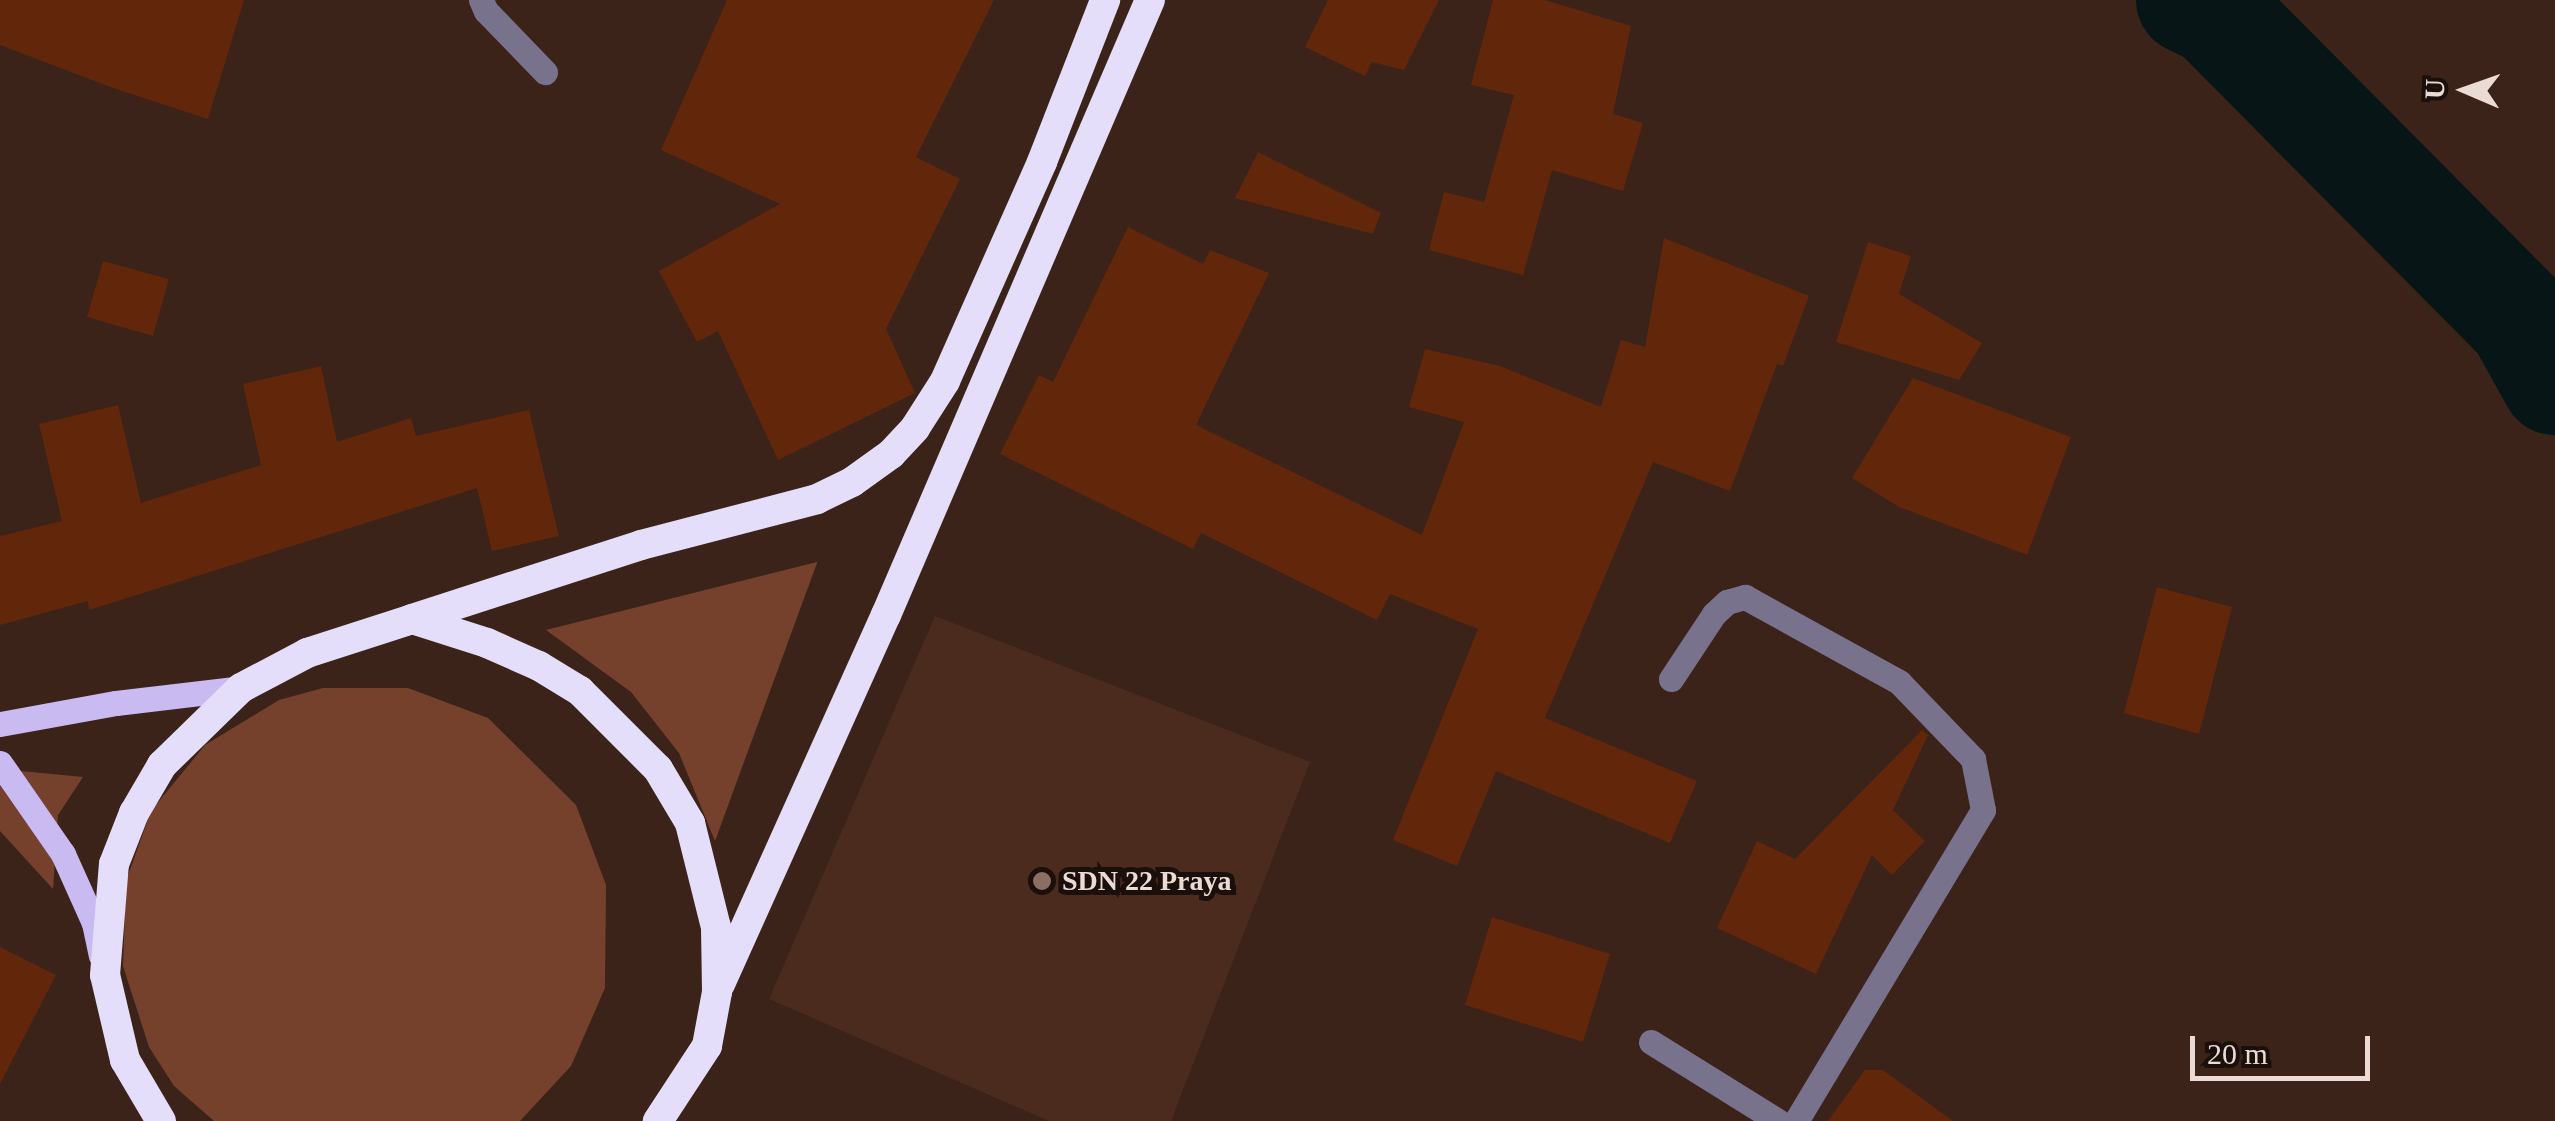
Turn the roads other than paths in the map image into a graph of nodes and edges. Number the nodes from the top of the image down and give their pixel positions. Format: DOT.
graph roads {
  1 [pos="481,0"];
  2 [pos="1105,0"];
  3 [pos="1150,0"];
  4 [pos="545,72"];
  5 [pos="412,619"];
  6 [pos="1671,679"];
  7 [pos="241,688"];
  8 [pos="0,724"];
  9 [pos="0,763"];
  10 [pos="104,975"];
  11 [pos="717,992"];
  12 [pos="1650,1042"];
  13 [pos="162,1121"];
  14 [pos="658,1121"];
  15 [pos="1778,1121"];
  16 [pos="1796,1121"];
  1 -- 4 [label="street"];
  2 -- 5 [label="highway"];
  3 -- 11 [label="highway"];
  5 -- 7 [label="highway"];
  5 -- 11 [label="highway"];
  6 -- 16 [label="street"];
  7 -- 8 [label="main road"];
  7 -- 10 [label="highway"];
  9 -- 10 [label="main road"];
  10 -- 13 [label="highway"];
  11 -- 14 [label="highway"];
  12 -- 15 [label="street"];
}
